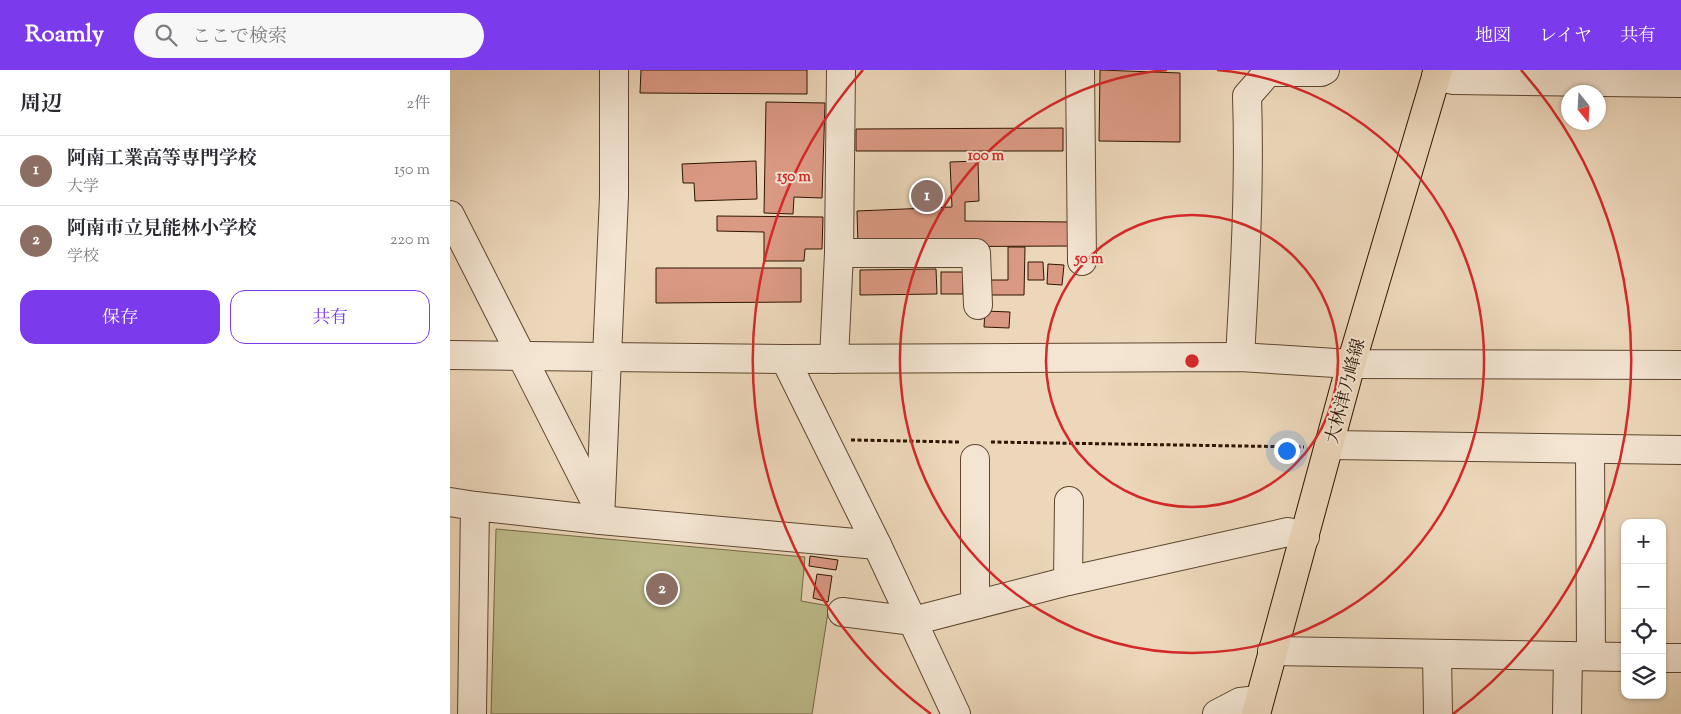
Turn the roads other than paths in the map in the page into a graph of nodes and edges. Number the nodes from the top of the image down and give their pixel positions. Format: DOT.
graph roads {
  1 [pos="614,70"];
  2 [pos="841,70"];
  3 [pos="1080,70"];
  4 [pos="1325,70"];
  5 [pos="1437,73"];
  6 [pos="1681,83"];
  7 [pos="450,215"];
  8 [pos="839,253"];
  9 [pos="1082,261"];
  10 [pos="978,305"];
  11 [pos="450,355"];
  12 [pos="521,357"];
  13 [pos="607,357"];
  14 [pos="1240,357"];
  15 [pos="785,359"];
  16 [pos="834,359"];
  17 [pos="1351,364"];
  18 [pos="1681,365"];
  19 [pos="1330,445"];
  20 [pos="975,448"];
  21 [pos="1590,449"];
  22 [pos="1681,450"];
  23 [pos="1069,501"];
  24 [pos="463,504"];
  25 [pos="600,515"];
  26 [pos="1304,537"];
  27 [pos="877,545"];
  28 [pos="1068,581"];
  29 [pos="978,604"];
  30 [pos="842,612"];
  31 [pos="913,621"];
  32 [pos="461,643"];
  33 [pos="1272,651"];
  34 [pos="1437,654"];
  35 [pos="1579,656"];
  36 [pos="1621,657"];
  37 [pos="1666,658"];
  38 [pos="1681,658"];
  39 [pos="1258,707"];
  40 [pos="472,714"];
  41 [pos="956,714"];
  42 [pos="1217,714"];
  43 [pos="1438,714"];
  44 [pos="1567,714"];
  1 -- 13 [label="street"];
  2 -- 8 [label="street"];
  3 -- 9 [label="street"];
  4 -- 14 [label="street"];
  5 -- 6 [label="street"];
  5 -- 17 [label="main road, 大林津乃峰線"];
  7 -- 12 [label="street"];
  8 -- 10 [label="street"];
  8 -- 16 [label="street"];
  11 -- 12 [label="street"];
  12 -- 13 [label="street"];
  12 -- 25 [label="street"];
  13 -- 15 [label="street"];
  13 -- 25 [label="street"];
  14 -- 16 [label="street"];
  14 -- 17 [label="street"];
  15 -- 16 [label="street"];
  15 -- 27 [label="street"];
  17 -- 18 [label="street"];
  17 -- 19 [label="main road, 大林津乃峰線"];
  19 -- 21 [label="street"];
  19 -- 26 [label="main road, 大林津乃峰線"];
  20 -- 29 [label="street"];
  21 -- 22 [label="street"];
  21 -- 35 [label="street"];
  23 -- 28 [label="street"];
  24 -- 25 [label="street"];
  24 -- 32 [label="street"];
  25 -- 27 [label="street"];
  26 -- 28 [label="street"];
  26 -- 33 [label="main road, 大林津乃峰線"];
  27 -- 31 [label="street"];
  28 -- 29 [label="street"];
  29 -- 31 [label="street"];
  30 -- 31 [label="street"];
  31 -- 41 [label="street"];
  32 -- 40 [label="street"];
  33 -- 34 [label="street"];
  33 -- 39 [label="main road, 大林津乃峰線"];
  34 -- 35 [label="street"];
  34 -- 43 [label="street"];
  35 -- 36 [label="street"];
  35 -- 44 [label="street"];
  37 -- 38 [label="street"];
  39 -- 42 [label="street"];
}
